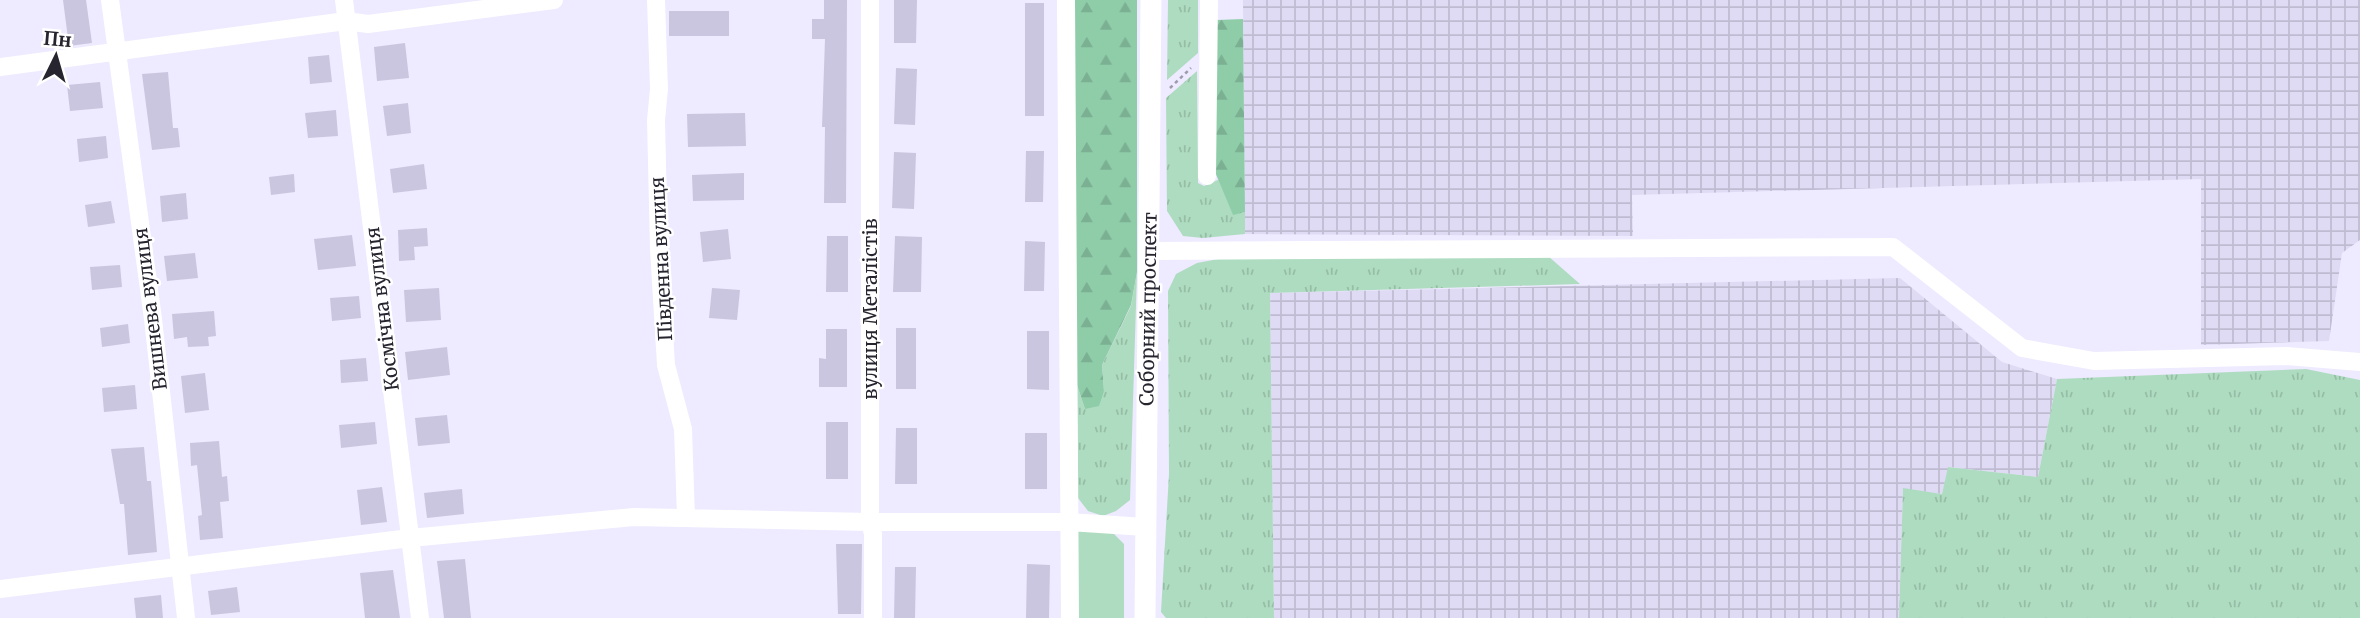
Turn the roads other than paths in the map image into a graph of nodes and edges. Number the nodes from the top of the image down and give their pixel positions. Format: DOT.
graph roads {
  1 [pos="110,0"];
  2 [pos="344,0"];
  3 [pos="554,0"];
  4 [pos="656,0"];
  5 [pos="870,0"];
  6 [pos="1066,0"];
  7 [pos="1151,0"];
  8 [pos="1209,0"];
  9 [pos="346,21"];
  10 [pos="116,50"];
  11 [pos="0,67"];
  12 [pos="1207,176"];
  13 [pos="1149,251"];
  14 [pos="2360,362"];
  15 [pos="686,517"];
  16 [pos="870,522"];
  17 [pos="1069,522"];
  18 [pos="1145,527"];
  19 [pos="410,538"];
  20 [pos="179,567"];
  21 [pos="0,589"];
  22 [pos="186,618"];
  23 [pos="420,618"];
  24 [pos="873,618"];
  25 [pos="1070,618"];
  26 [pos="1145,618"];
  1 -- 10 [label="street, Вишнева вулиця"];
  2 -- 9 [label="street, Космічна вулиця"];
  3 -- 9 [label="street"];
  4 -- 15 [label="street, Південна вулиця"];
  5 -- 16 [label="street, вулиця Металістів"];
  6 -- 17 [label="street"];
  7 -- 13 [label="main road, Соборний проспект"];
  8 -- 12 [label="street"];
  9 -- 10 [label="street"];
  9 -- 19 [label="street, Космічна вулиця"];
  10 -- 11 [label="street"];
  10 -- 20 [label="street, Вишнева вулиця"];
  13 -- 14 [label="street"];
  13 -- 18 [label="main road, Соборний проспект"];
  15 -- 16 [label="street"];
  15 -- 19 [label="street"];
  16 -- 17 [label="street"];
  16 -- 24 [label="street, вулиця Металістів"];
  17 -- 18 [label="street"];
  17 -- 25 [label="street"];
  18 -- 26 [label="main road, Соборний проспект"];
  19 -- 20 [label="street"];
  19 -- 23 [label="street, Космічна вулиця"];
  20 -- 21 [label="street"];
  20 -- 22 [label="street, Вишнева вулиця"];
}
